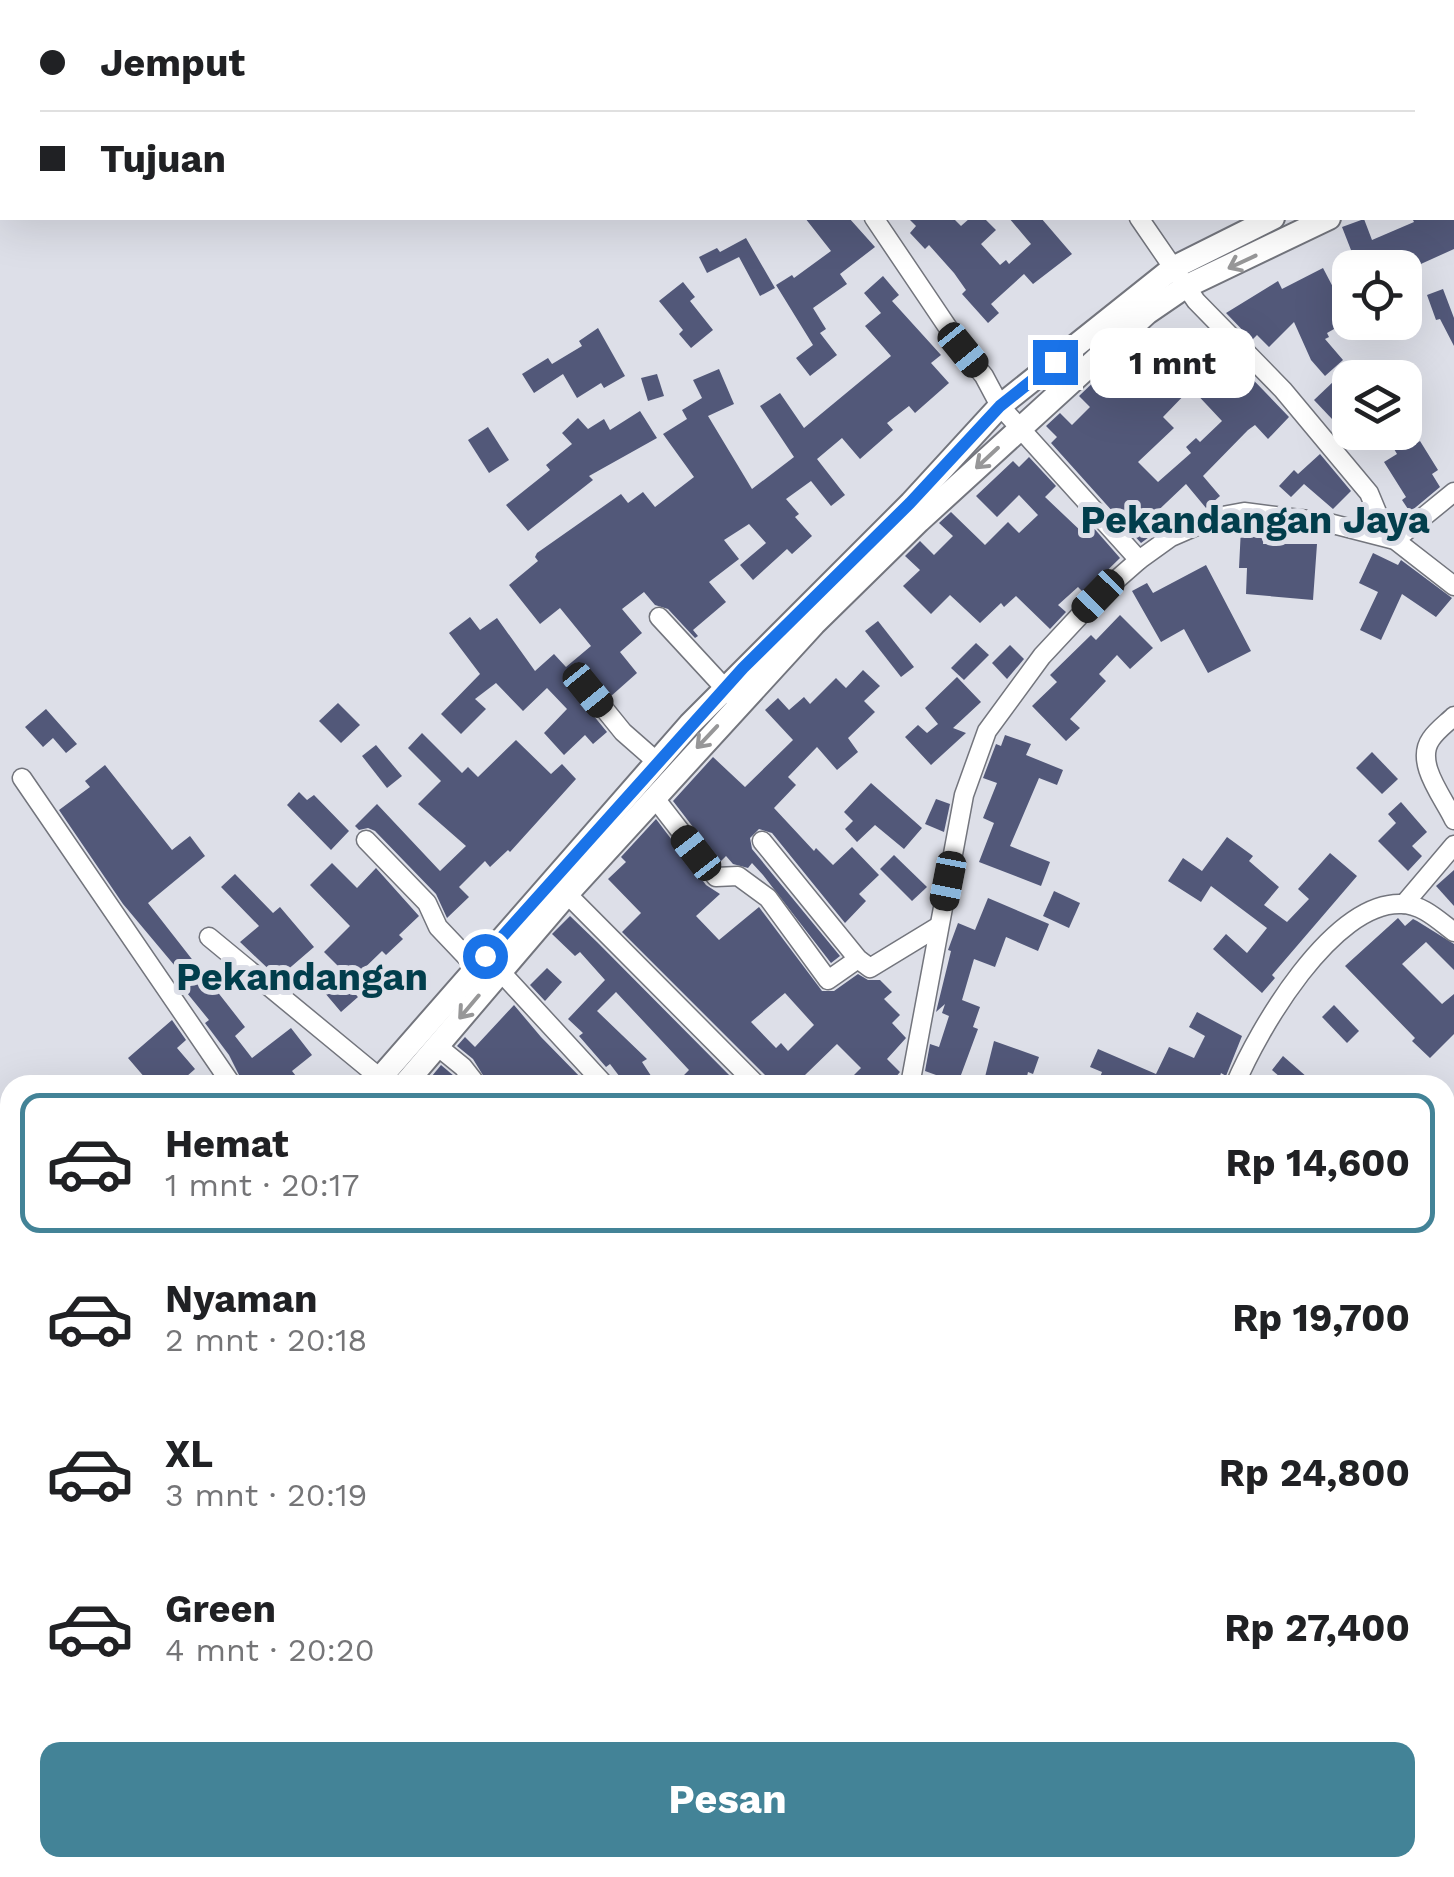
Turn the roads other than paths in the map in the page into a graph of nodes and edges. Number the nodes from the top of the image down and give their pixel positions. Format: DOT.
graph roads {
  1 [pos="875,220"];
  2 [pos="1140,220"];
  3 [pos="1260,220"];
  4 [pos="1325,220"];
  5 [pos="1186,287"];
  6 [pos="1000,406"];
  7 [pos="1018,430"];
  8 [pos="1454,492"];
  9 [pos="912,514"];
  10 [pos="1386,538"];
  11 [pos="1138,560"];
  12 [pos="1454,586"];
  13 [pos="660,618"];
  14 [pos="588,690"];
  15 [pos="726,690"];
  16 [pos="1454,716"];
  17 [pos="652,758"];
  18 [pos="22,778"];
  19 [pos="654,797"];
  20 [pos="1454,820"];
  21 [pos="366,840"];
  22 [pos="762,841"];
  23 [pos="1454,845"];
  24 [pos="566,894"];
  25 [pos="1404,904"];
  26 [pos="940,926"];
  27 [pos="1454,932"];
  28 [pos="209,937"];
  29 [pos="858,958"];
  30 [pos="488,969"];
  31 [pos="436,1045"];
  32 [pos="225,1075"];
  33 [pos="371,1075"];
  34 [pos="375,1075"];
  35 [pos="412,1075"];
  36 [pos="470,1075"];
  37 [pos="596,1075"];
  38 [pos="747,1075"];
  39 [pos="912,1075"];
  40 [pos="1239,1075"];
  1 -- 6 [label="street"];
  2 -- 5 [label="street"];
  3 -- 5 [label="main road"];
  4 -- 5 [label="main road, one-way"];
  5 -- 6 [label="main road"];
  5 -- 7 [label="main road"];
  5 -- 10 [label="street"];
  6 -- 7 [label="street"];
  6 -- 9 [label="main road"];
  7 -- 9 [label="main road, one-way"];
  7 -- 11 [label="street"];
  8 -- 10 [label="street"];
  9 -- 15 [label="main road"];
  10 -- 11 [label="street"];
  10 -- 12 [label="street"];
  11 -- 26 [label="street"];
  13 -- 15 [label="street"];
  14 -- 17 [label="street"];
  15 -- 17 [label="main road"];
  15 -- 19 [label="main road, one-way"];
  16 -- 20 [label="street"];
  17 -- 30 [label="main road"];
  18 -- 32 [label="street"];
  19 -- 24 [label="main road"];
  19 -- 29 [label="street"];
  21 -- 30 [label="street"];
  22 -- 29 [label="street"];
  23 -- 25 [label="street"];
  24 -- 30 [label="main road"];
  24 -- 38 [label="street"];
  25 -- 27 [label="street"];
  25 -- 40 [label="street"];
  26 -- 29 [label="street"];
  26 -- 39 [label="street"];
  28 -- 33 [label="street"];
  30 -- 31 [label="main road, one-way"];
  30 -- 34 [label="main road"];
  30 -- 37 [label="street"];
  31 -- 35 [label="main road"];
  31 -- 36 [label="street"];
}
